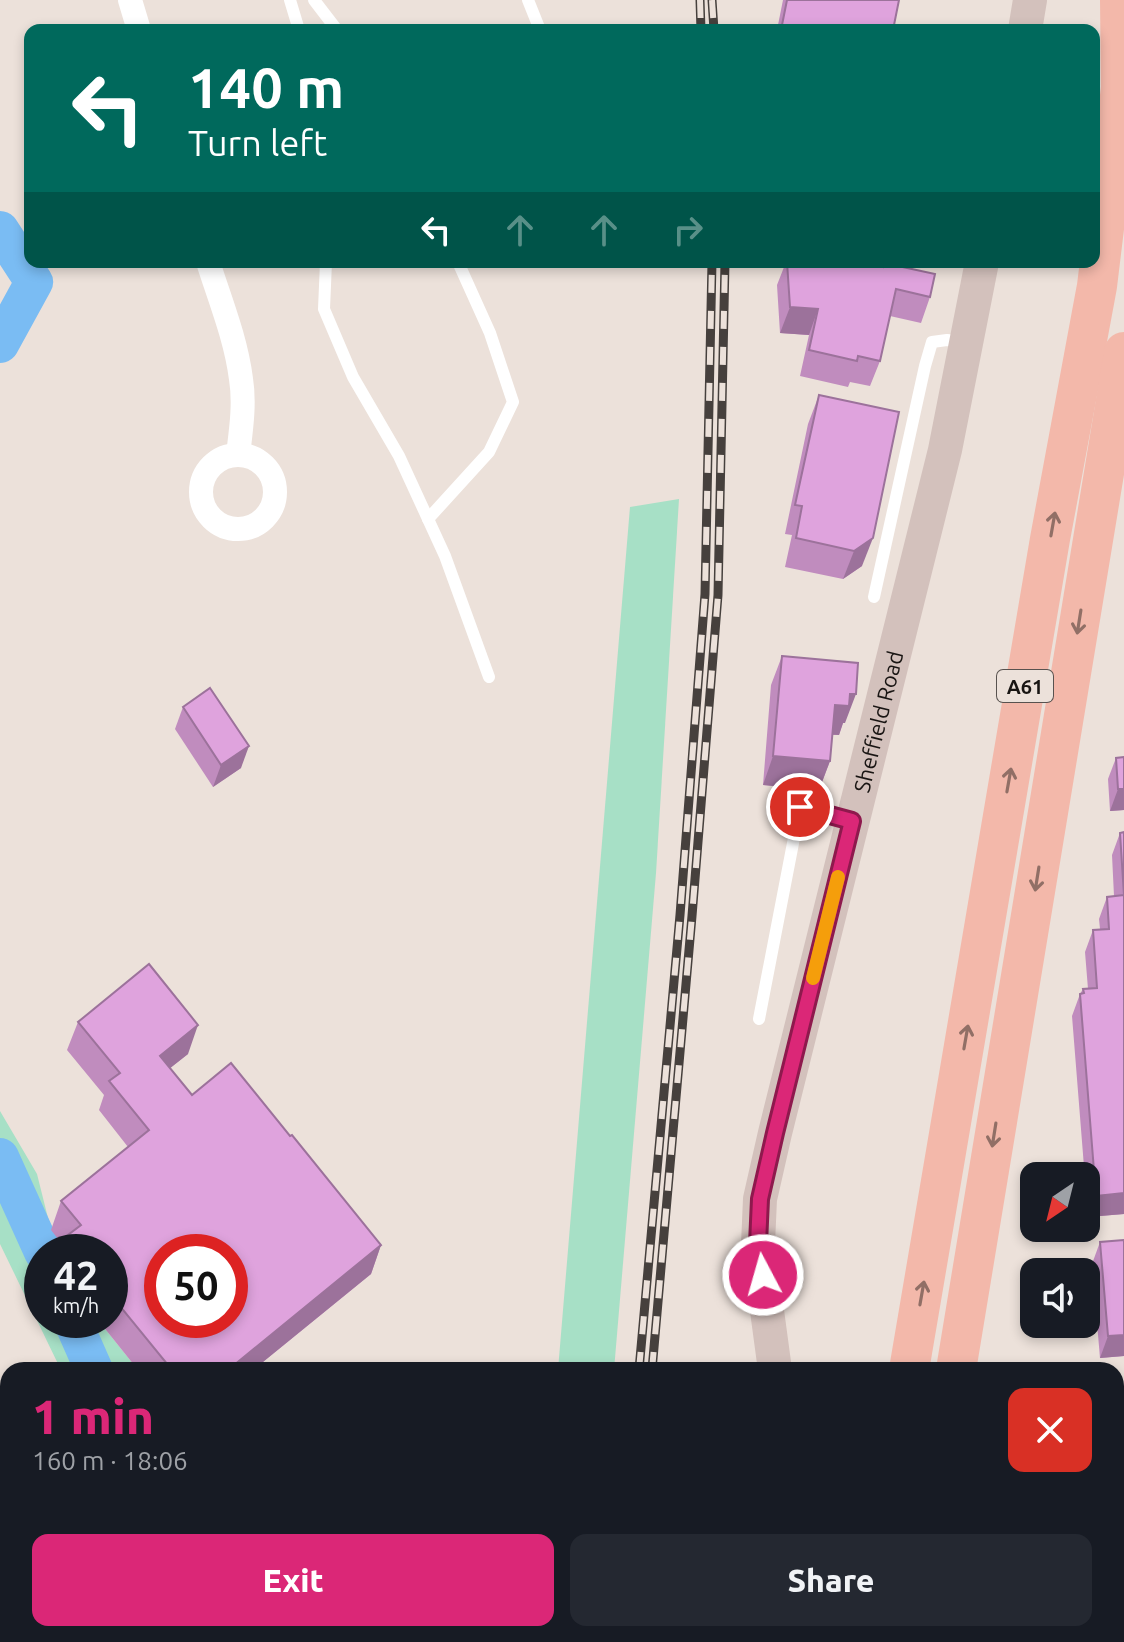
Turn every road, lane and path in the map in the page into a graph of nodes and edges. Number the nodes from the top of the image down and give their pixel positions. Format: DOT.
graph roads {
  1 [pos="130,0"];
  2 [pos="290,0"];
  3 [pos="314,0"];
  4 [pos="528,0"];
  5 [pos="1030,0"];
  6 [pos="1120,0"];
  7 [pos="137,24"];
  8 [pos="297,24"];
  9 [pos="332,24"];
  10 [pos="538,24"];
  11 [pos="1026,24"];
  12 [pos="1100,261"];
  13 [pos="210,268"];
  14 [pos="326,268"];
  15 [pos="461,268"];
  16 [pos="981,268"];
  17 [pos="1099,268"];
  18 [pos="966,342"];
  19 [pos="1124,352"];
  20 [pos="238,455"];
  21 [pos="428,519"];
  22 [pos="874,597"];
  23 [pos="489,677"];
  24 [pos="852,821"];
  25 [pos="759,1019"];
  26 [pos="774,1362"];
  27 [pos="910,1362"];
  28 [pos="957,1362"];
  1 -- 7 [label="street"];
  2 -- 8 [label="lane"];
  3 -- 9 [label="lane"];
  4 -- 10 [label="lane"];
  5 -- 11 [label="main road"];
  12 -- 6 [label="highway, A61, one-way"];
  13 -- 20 [label="street"];
  14 -- 21 [label="lane"];
  15 -- 21 [label="lane"];
  16 -- 18 [label="main road, Sheffield Road"];
  27 -- 17 [label="highway, A61, one-way"];
  18 -- 22 [label="lane"];
  18 -- 24 [label="main road, Sheffield Road"];
  19 -- 28 [label="highway, A61, one-way"];
  21 -- 23 [label="lane"];
  24 -- 25 [label="lane"];
  24 -- 26 [label="main road, Sheffield Road"];
}
